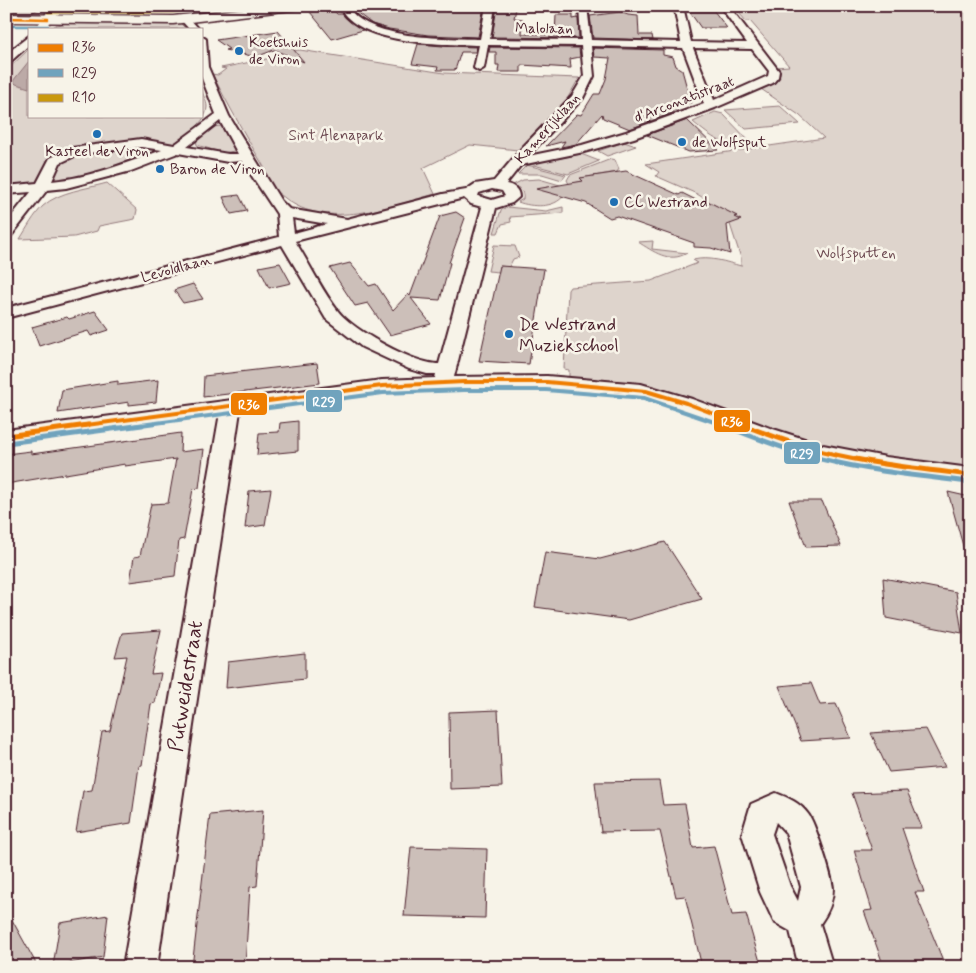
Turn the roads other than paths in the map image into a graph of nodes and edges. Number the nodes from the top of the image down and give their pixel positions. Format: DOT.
graph roads {
  1 [pos="67,6"];
  2 [pos="300,6"];
  3 [pos="343,6"];
  4 [pos="491,6"];
  5 [pos="583,6"];
  6 [pos="678,6"];
  7 [pos="724,6"];
  8 [pos="254,8"];
  9 [pos="6,18"];
  10 [pos="185,19"];
  11 [pos="44,24"];
  12 [pos="193,28"];
  13 [pos="28,40"];
  14 [pos="484,42"];
  15 [pos="586,44"];
  16 [pos="689,45"];
  17 [pos="754,46"];
  18 [pos="202,53"];
  19 [pos="6,60"];
  20 [pos="479,68"];
  21 [pos="711,106"];
  22 [pos="223,116"];
  23 [pos="177,149"];
  24 [pos="246,157"];
  25 [pos="518,162"];
  26 [pos="497,186"];
  27 [pos="42,187"];
  28 [pos="6,190"];
  29 [pos="471,193"];
  30 [pos="490,204"];
  31 [pos="284,213"];
  32 [pos="346,224"];
  33 [pos="6,233"];
  34 [pos="287,240"];
  35 [pos="6,313"];
  36 [pos="444,376"];
  37 [pos="231,406"];
  38 [pos="6,436"];
  39 [pos="970,475"];
  40 [pos="803,921"];
  41 [pos="140,967"];
  42 [pos="816,967"];
  1 -- 11 [label="street"];
  2 -- 8 [label="street"];
  3 -- 14 [label="street, Malolaan"];
  4 -- 14 [label="street"];
  5 -- 15 [label="street, Kamerijklaan"];
  6 -- 16 [label="street"];
  7 -- 17 [label="street, d'Arconatistraat"];
  8 -- 10 [label="street"];
  9 -- 11 [label="street"];
  10 -- 11 [label="street"];
  10 -- 12 [label="street"];
  13 -- 19 [label="street"];
  14 -- 15 [label="street, Malolaan"];
  14 -- 20 [label="street"];
  15 -- 16 [label="street, Malolaan"];
  15 -- 25 [label="street, Kamerijklaan"];
  16 -- 17 [label="street, Malolaan"];
  16 -- 21 [label="street"];
  17 -- 21 [label="street, d'Arconatistraat"];
  18 -- 22 [label="street"];
  21 -- 25 [label="street, d'Arconatistraat"];
  22 -- 23 [label="street"];
  22 -- 24 [label="street"];
  23 -- 24 [label="street"];
  23 -- 27 [label="street"];
  23 -- 27 [label="street"];
  24 -- 31 [label="street"];
  25 -- 26 [label="street, Kamerijklaan"];
  26 -- 29 [label="street"];
  26 -- 30 [label="street"];
  27 -- 28 [label="street"];
  27 -- 33 [label="street"];
  29 -- 30 [label="street"];
  29 -- 32 [label="street, Levoldlaan"];
  30 -- 36 [label="street"];
  31 -- 32 [label="street, Levoldlaan"];
  31 -- 34 [label="street"];
  32 -- 34 [label="street, Levoldlaan"];
  34 -- 35 [label="street, Levoldlaan"];
  34 -- 36 [label="street"];
  36 -- 37 [label="street"];
  36 -- 39 [label="street"];
  37 -- 38 [label="street"];
  37 -- 41 [label="street, Putweidestraat"];
  40 -- 42 [label="street"];
}
